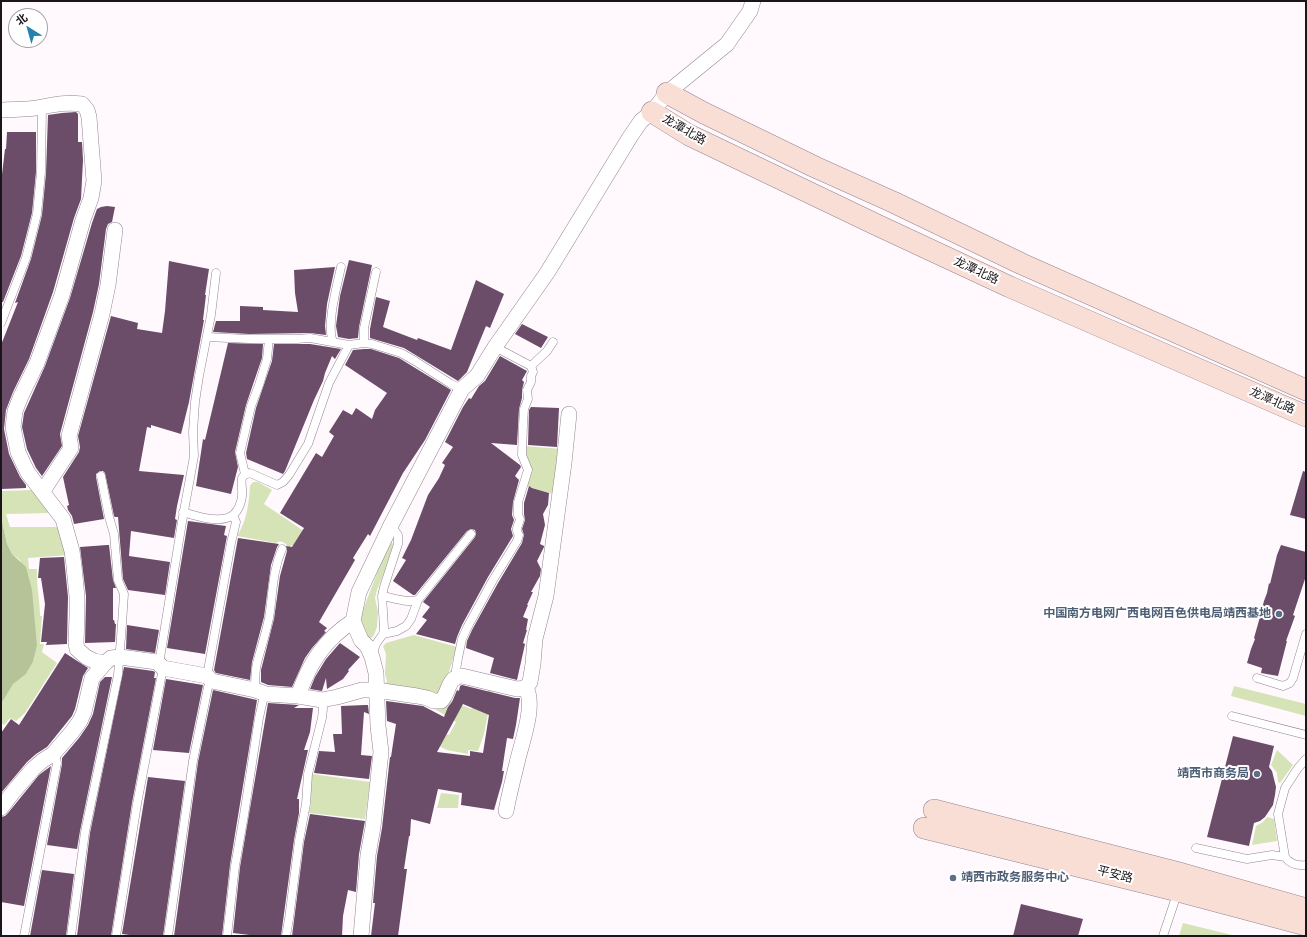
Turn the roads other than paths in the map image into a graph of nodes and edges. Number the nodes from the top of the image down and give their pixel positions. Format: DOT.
graph roads {
  1 [pos="753,1"];
  2 [pos="667,93"];
  3 [pos="42,107"];
  4 [pos="1,110"];
  5 [pos="652,112"];
  6 [pos="115,230"];
  7 [pos="340,267"];
  8 [pos="376,272"];
  9 [pos="216,273"];
  10 [pos="1,323"];
  11 [pos="207,337"];
  12 [pos="269,339"];
  13 [pos="333,342"];
  14 [pos="553,342"];
  15 [pos="364,343"];
  16 [pos="349,345"];
  17 [pos="496,347"];
  18 [pos="531,366"];
  19 [pos="462,389"];
  20 [pos="1306,390"];
  21 [pos="569,414"];
  22 [pos="1306,416"];
  23 [pos="245,474"];
  24 [pos="101,476"];
  25 [pos="43,491"];
  26 [pos="183,512"];
  27 [pos="233,515"];
  28 [pos="391,525"];
  29 [pos="472,534"];
  30 [pos="282,549"];
  31 [pos="382,596"];
  32 [pos="418,600"];
  33 [pos="353,621"];
  34 [pos="383,634"];
  35 [pos="1306,634"];
  36 [pos="120,657"];
  37 [pos="372,657"];
  38 [pos="105,663"];
  39 [pos="161,666"];
  40 [pos="456,676"];
  41 [pos="1257,678"];
  42 [pos="209,679"];
  43 [pos="526,688"];
  44 [pos="376,690"];
  45 [pos="260,692"];
  46 [pos="298,696"];
  47 [pos="322,700"];
  48 [pos="1232,716"];
  49 [pos="1306,735"];
  50 [pos="53,754"];
  51 [pos="1306,759"];
  52 [pos="1,808"];
  53 [pos="934,810"];
  54 [pos="506,811"];
  55 [pos="924,828"];
  56 [pos="1196,848"];
  57 [pos="1285,857"];
  58 [pos="1306,865"];
  59 [pos="1180,883"];
  60 [pos="1306,909"];
  61 [pos="1306,925"];
  62 [pos="24,936"];
  63 [pos="71,936"];
  64 [pos="116,936"];
  65 [pos="168,936"];
  66 [pos="227,936"];
  67 [pos="286,936"];
  68 [pos="361,936"];
  69 [pos="1163,936"];
  1 -- 2 [label="street"];
  2 -- 5 [label="street"];
  2 -- 20 [label="main road, 龙潭北路"];
  3 -- 4 [label="street"];
  3 -- 10 [label="lane"];
  3 -- 25 [label="street"];
  5 -- 17 [label="street"];
  5 -- 22 [label="main road, 龙潭北路"];
  6 -- 25 [label="street"];
  7 -- 13 [label="lane"];
  8 -- 15 [label="lane"];
  9 -- 11 [label="lane"];
  11 -- 12 [label="lane"];
  11 -- 26 [label="lane"];
  12 -- 13 [label="lane"];
  12 -- 23 [label="lane"];
  13 -- 16 [label="lane"];
  14 -- 18 [label="lane"];
  15 -- 16 [label="lane"];
  15 -- 19 [label="lane"];
  16 -- 23 [label="lane"];
  17 -- 18 [label="lane"];
  17 -- 19 [label="street"];
  18 -- 40 [label="lane"];
  19 -- 28 [label="street"];
  21 -- 43 [label="street"];
  23 -- 27 [label="lane"];
  24 -- 36 [label="lane"];
  25 -- 38 [label="street"];
  26 -- 27 [label="lane"];
  26 -- 39 [label="lane"];
  27 -- 42 [label="lane"];
  28 -- 31 [label="lane"];
  28 -- 33 [label="street"];
  29 -- 32 [label="lane"];
  30 -- 45 [label="lane"];
  31 -- 32 [label="lane"];
  31 -- 34 [label="lane"];
  32 -- 34 [label="lane"];
  33 -- 37 [label="street"];
  33 -- 46 [label="street"];
  34 -- 37 [label="lane"];
  35 -- 41 [label="lane"];
  36 -- 38 [label="street"];
  36 -- 39 [label="street"];
  36 -- 63 [label="lane"];
  37 -- 44 [label="street"];
  38 -- 50 [label="street"];
  39 -- 42 [label="street"];
  39 -- 64 [label="lane"];
  40 -- 43 [label="street"];
  40 -- 44 [label="street"];
  42 -- 45 [label="street"];
  42 -- 65 [label="lane"];
  43 -- 54 [label="street"];
  44 -- 47 [label="street"];
  44 -- 68 [label="street"];
  45 -- 46 [label="street"];
  45 -- 66 [label="lane"];
  46 -- 47 [label="street"];
  47 -- 67 [label="lane"];
  48 -- 49 [label="lane"];
  50 -- 52 [label="street"];
  50 -- 62 [label="lane"];
  51 -- 57 [label="lane"];
  53 -- 59 [label="main road, 平安路"];
  55 -- 59 [label="main road, 平安路"];
  56 -- 57 [label="lane"];
  57 -- 58 [label="lane"];
  59 -- 60 [label="main road, 平安路"];
  59 -- 61 [label="main road, 平安路"];
  59 -- 69 [label="lane"];
}
